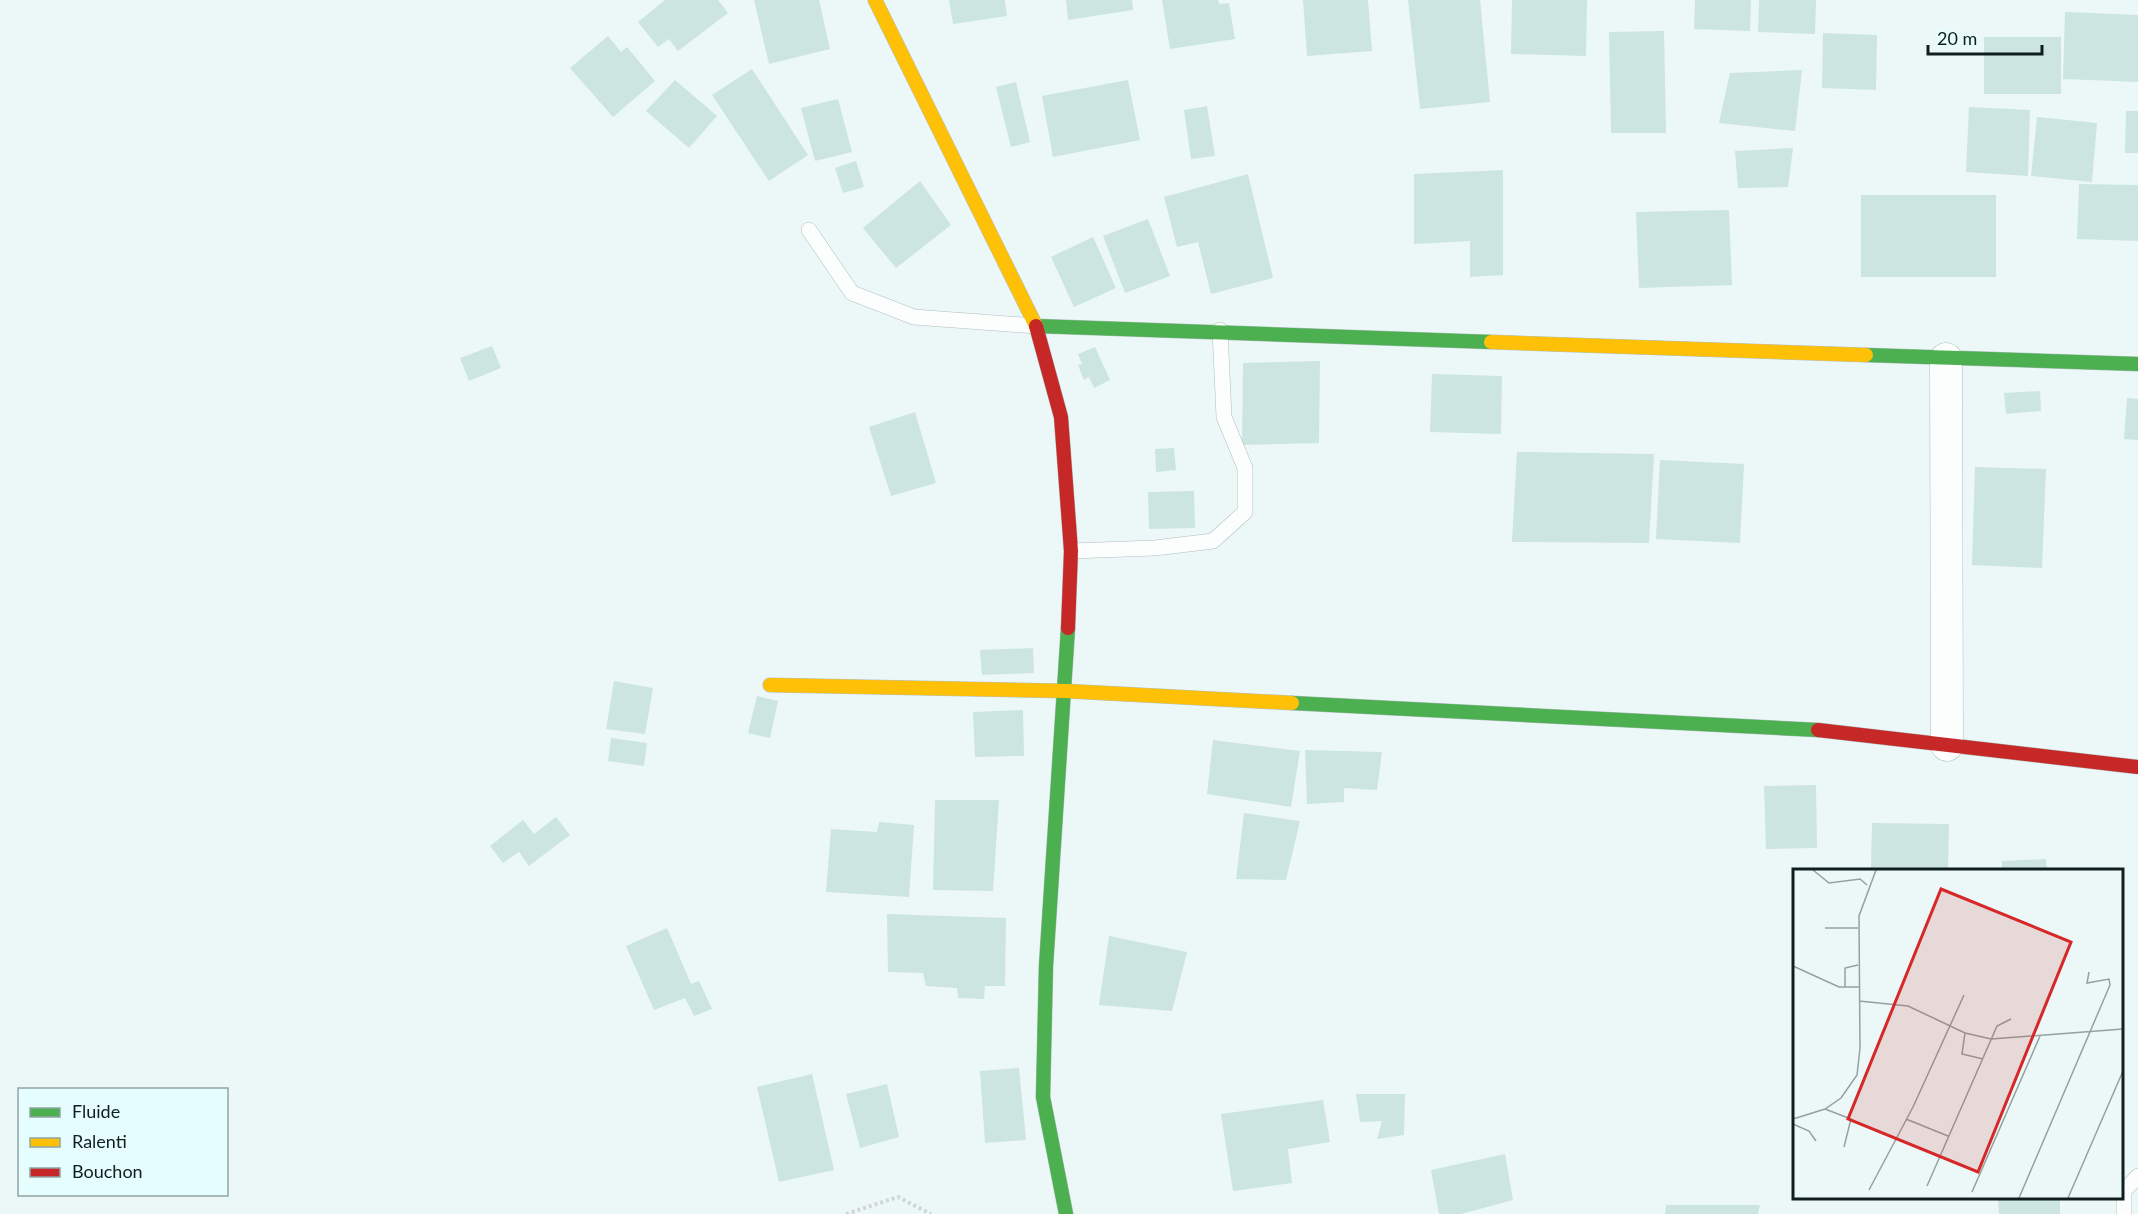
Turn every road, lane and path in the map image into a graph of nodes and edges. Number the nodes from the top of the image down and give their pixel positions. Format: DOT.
graph roads {
  1 [pos="875,0"];
  2 [pos="809,230"];
  3 [pos="1036,326"];
  4 [pos="1220,330"];
  5 [pos="1946,359"];
  6 [pos="2138,364"];
  7 [pos="1071,551"];
  8 [pos="770,685"];
  9 [pos="1066,691"];
  10 [pos="1947,745"];
  11 [pos="2138,767"];
  12 [pos="2138,1176"];
  13 [pos="846,1214"];
  14 [pos="931,1214"];
  15 [pos="1066,1214"];
  16 [pos="2124,1214"];
  1 -- 3 [label="street"];
  2 -- 3 [label="lane"];
  3 -- 4 [label="street"];
  3 -- 7 [label="street"];
  4 -- 5 [label="street"];
  4 -- 7 [label="lane"];
  5 -- 6 [label="street"];
  5 -- 10 [label="street"];
  7 -- 9 [label="street"];
  8 -- 9 [label="street"];
  9 -- 10 [label="street"];
  9 -- 15 [label="street"];
  10 -- 11 [label="street"];
  12 -- 16 [label="lane"];
  13 -- 14 [label="path"];
}
